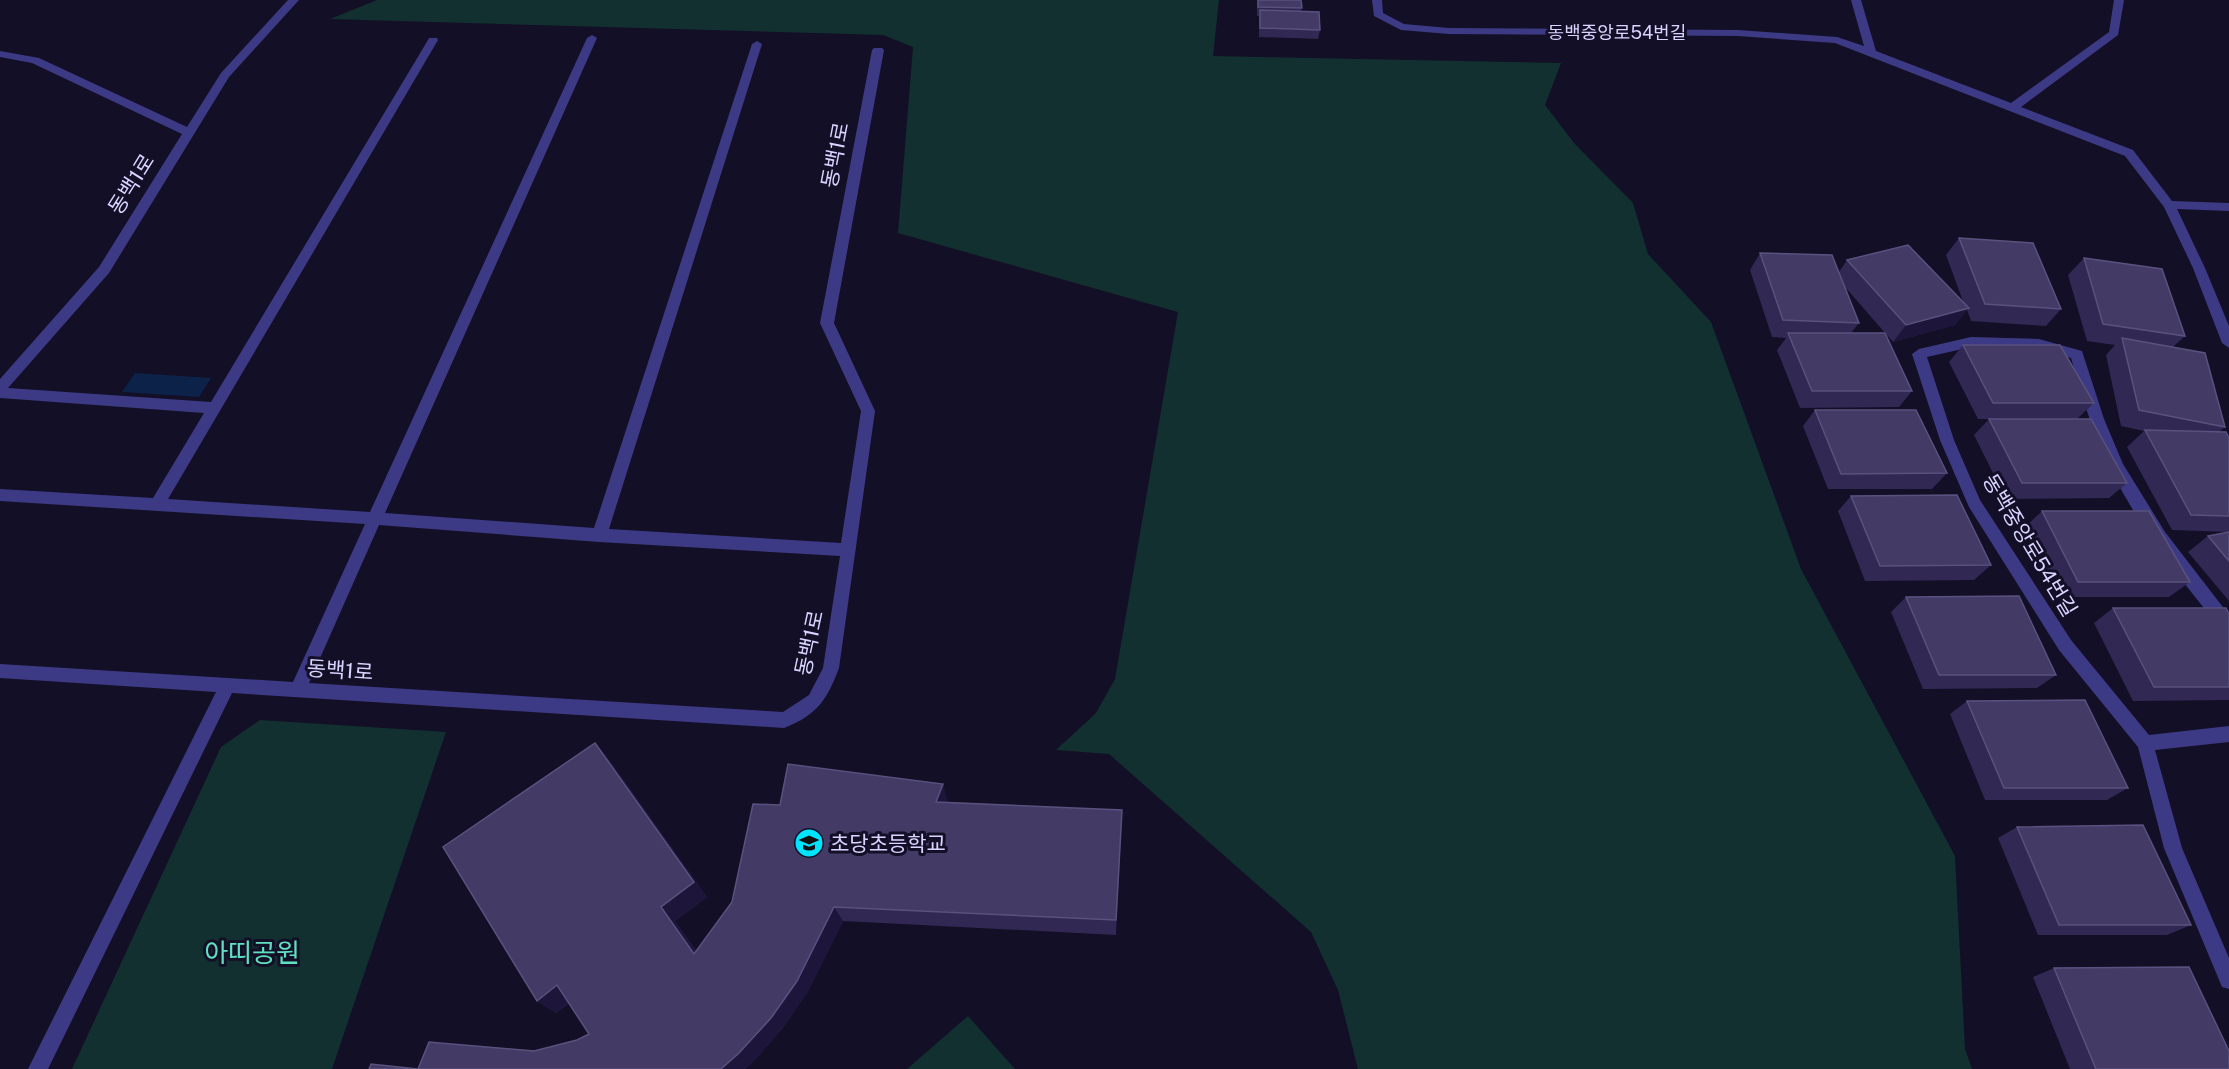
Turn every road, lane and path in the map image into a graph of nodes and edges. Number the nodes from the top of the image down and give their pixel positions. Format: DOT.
graph roads {
  1 [pos="294,0"];
  2 [pos="1377,0"];
  3 [pos="1856,0"];
  4 [pos="2119,0"];
  5 [pos="592,38"];
  6 [pos="433,40"];
  7 [pos="757,44"];
  8 [pos="878,50"];
  9 [pos="1871,53"];
  10 [pos="0,54"];
  11 [pos="2012,108"];
  12 [pos="189,133"];
  13 [pos="2169,205"];
  14 [pos="2229,207"];
  15 [pos="2229,344"];
  16 [pos="2,383"];
  17 [pos="215,408"];
  18 [pos="0,495"];
  19 [pos="158,503"];
  20 [pos="374,519"];
  21 [pos="599,536"];
  22 [pos="849,550"];
  23 [pos="2229,626"];
  24 [pos="0,671"];
  25 [pos="228,685"];
  26 [pos="298,689"];
  27 [pos="2229,734"];
  28 [pos="2145,743"];
  29 [pos="2229,980"];
  30 [pos="38,1069"];
  1 -- 12 [label="street, 동백1로"];
  2 -- 9 [label="street, 동백중앙로54번길"];
  3 -- 9 [label="street"];
  4 -- 11 [label="street"];
  5 -- 20 [label="street"];
  6 -- 17 [label="street"];
  7 -- 21 [label="street"];
  8 -- 22 [label="street, 동백1로"];
  9 -- 11 [label="street, 동백중앙로54번길"];
  10 -- 12 [label="street"];
  11 -- 13 [label="street, 동백중앙로54번길"];
  12 -- 16 [label="street, 동백1로"];
  13 -- 14 [label="street"];
  13 -- 15 [label="street, 동백중앙로54번길"];
  16 -- 17 [label="street"];
  17 -- 19 [label="street"];
  18 -- 19 [label="street"];
  19 -- 20 [label="street"];
  20 -- 21 [label="street"];
  20 -- 26 [label="street"];
  21 -- 22 [label="street"];
  22 -- 26 [label="street, 동백1로"];
  23 -- 28 [label="street, 동백중앙로54번길"];
  24 -- 25 [label="street, 동백1로"];
  25 -- 26 [label="street, 동백1로"];
  25 -- 30 [label="street"];
  27 -- 28 [label="street"];
  28 -- 29 [label="street, 동백중앙로54번길"];
}
